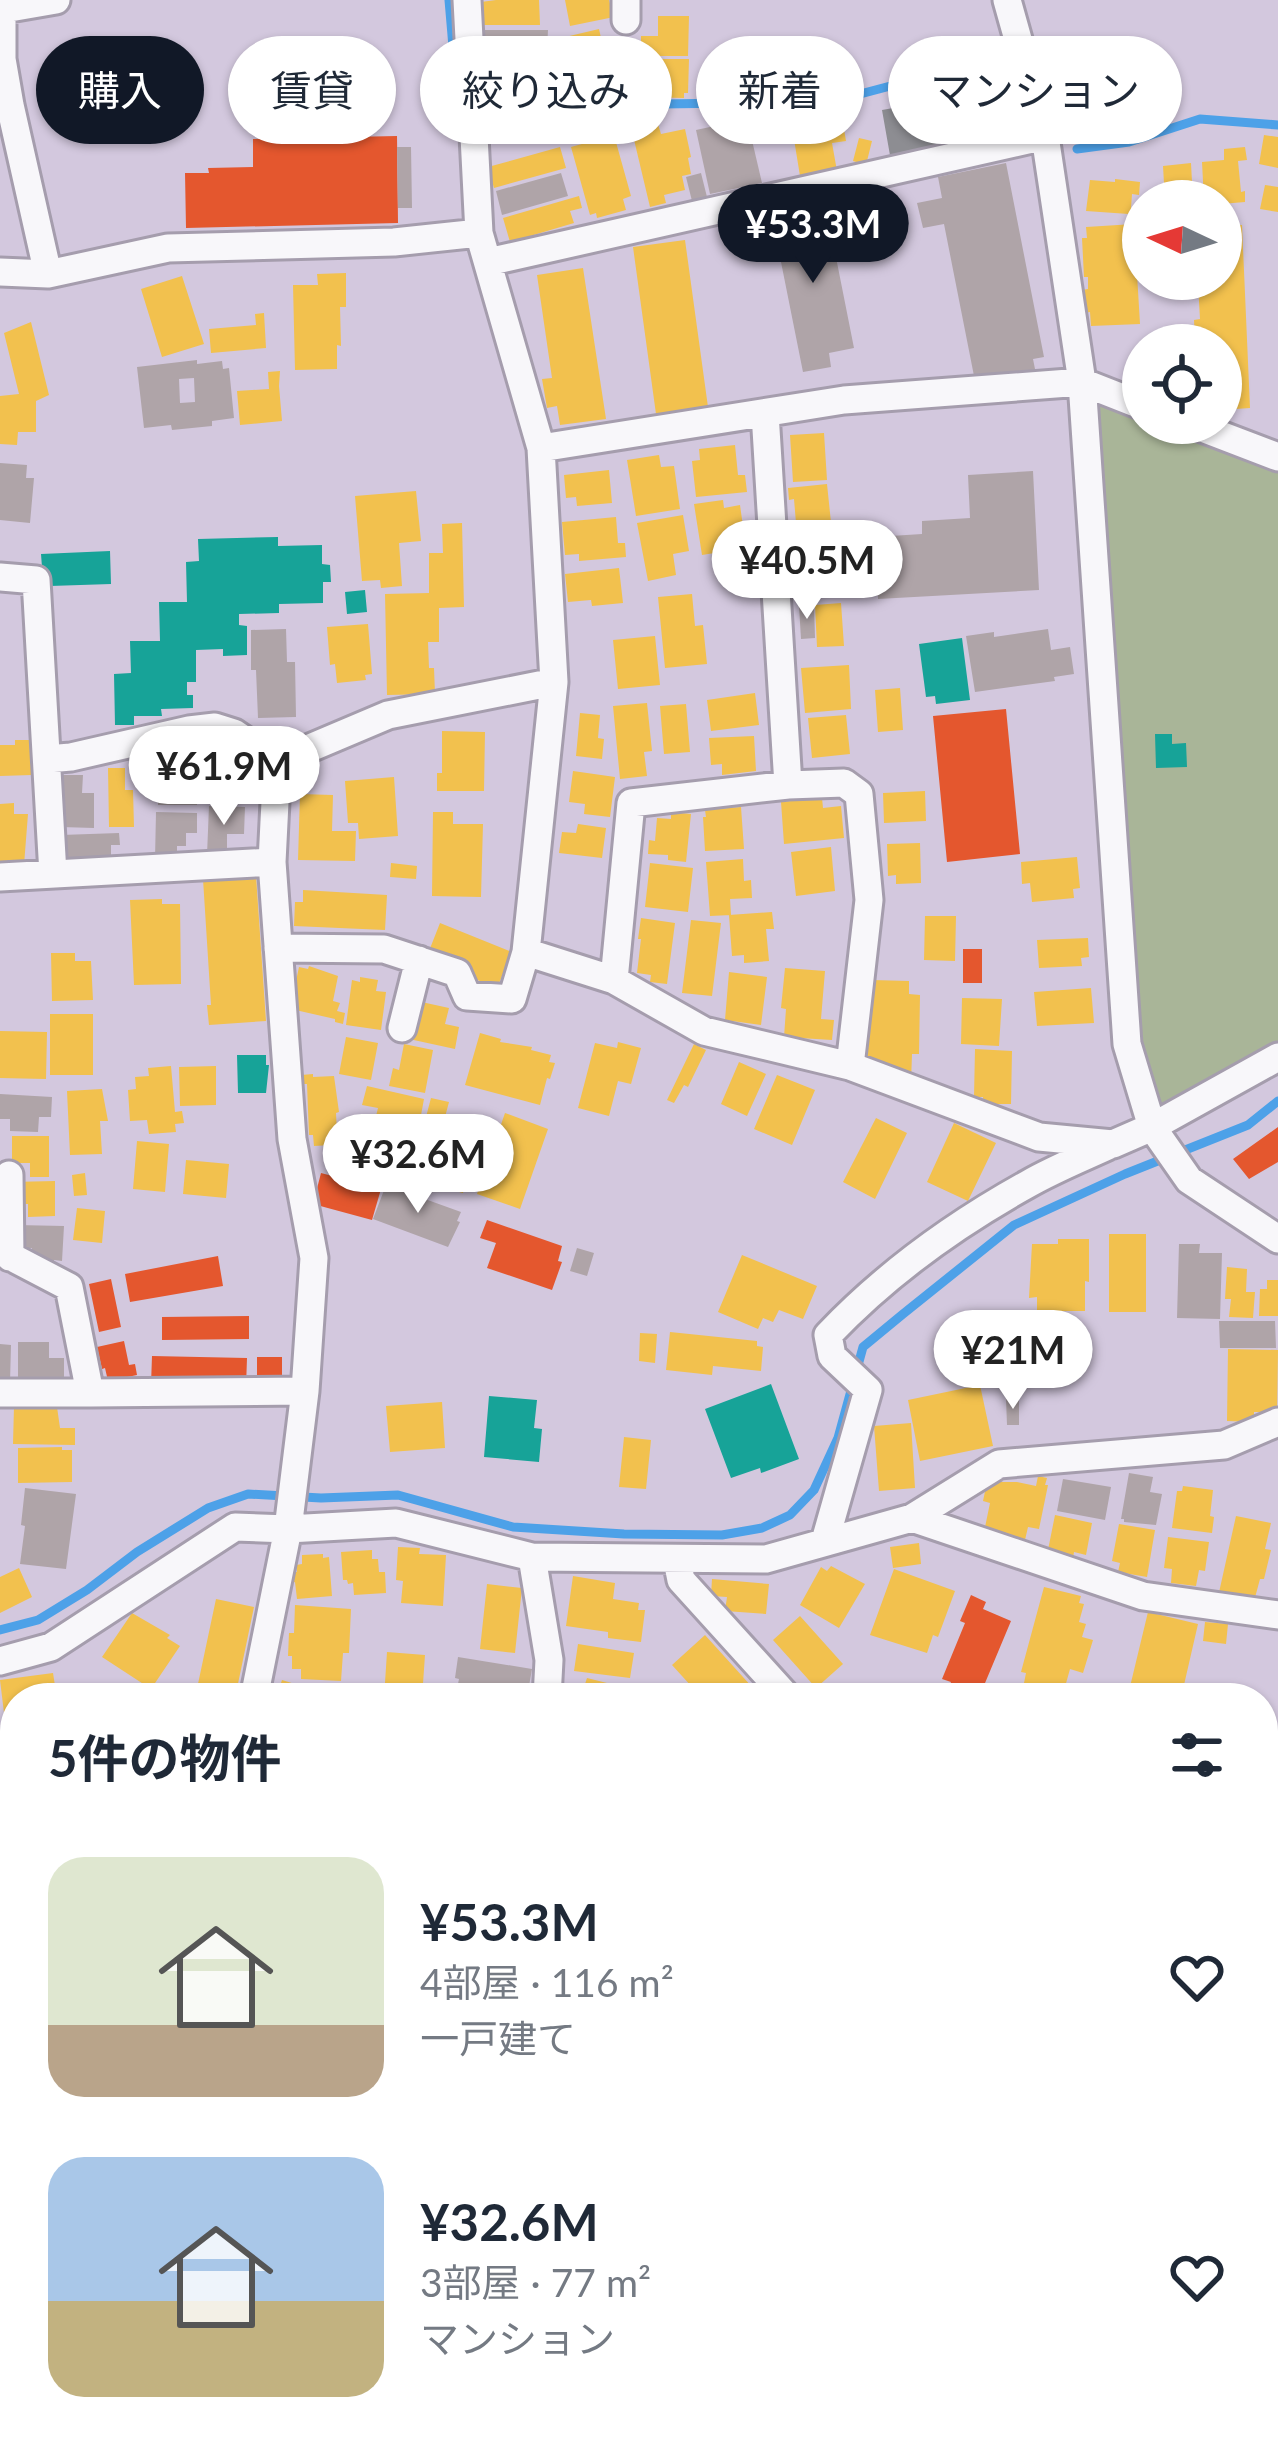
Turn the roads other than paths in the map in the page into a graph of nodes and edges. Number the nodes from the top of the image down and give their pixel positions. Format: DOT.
graph roads {
  1 [pos="56,0"];
  2 [pos="467,0"];
  3 [pos="1007,0"];
  4 [pos="3,5"];
  5 [pos="1017,36"];
  6 [pos="1010,144"];
  7 [pos="1046,144"];
  8 [pos="479,233"];
  9 [pos="488,262"];
  10 [pos="0,272"];
  11 [pos="48,274"];
  12 [pos="1082,382"];
  13 [pos="1122,398"];
  14 [pos="765,413"];
  15 [pos="1242,443"];
  16 [pos="541,448"];
  17 [pos="1278,457"];
  18 [pos="0,577"];
  19 [pos="554,682"];
  20 [pos="47,759"];
  21 [pos="277,762"];
  22 [pos="788,785"];
  23 [pos="272,862"];
  24 [pos="53,874"];
  25 [pos="0,877"];
  26 [pos="278,948"];
  27 [pos="526,952"];
  28 [pos="419,960"];
  29 [pos="614,980"];
  30 [pos="402,1028"];
  31 [pos="1278,1057"];
  32 [pos="850,1066"];
  33 [pos="1152,1127"];
  34 [pos="1113,1144"];
  35 [pos="9,1175"];
  36 [pos="1278,1239"];
  37 [pos="5,1254"];
  38 [pos="304,1391"];
  39 [pos="0,1393"];
  40 [pos="89,1393"];
  41 [pos="1278,1422"];
  42 [pos="912,1518"];
  43 [pos="289,1523"];
  44 [pos="825,1541"];
  45 [pos="532,1557"];
  46 [pos="677,1561"];
  47 [pos="1278,1615"];
  48 [pos="0,1661"];
  49 [pos="257,1683"];
  50 [pos="548,1683"];
  51 [pos="774,1683"];
  1 -- 4 [label="street"];
  2 -- 8 [label="street"];
  3 -- 5 [label="street"];
  4 -- 11 [label="street"];
  6 -- 9 [label="street"];
  7 -- 12 [label="street"];
  8 -- 9 [label="street"];
  8 -- 11 [label="street"];
  9 -- 16 [label="street"];
  10 -- 11 [label="street"];
  12 -- 13 [label="street"];
  12 -- 14 [label="street"];
  12 -- 33 [label="street"];
  14 -- 16 [label="street"];
  14 -- 22 [label="street"];
  15 -- 17 [label="street"];
  16 -- 19 [label="street"];
  18 -- 20 [label="street"];
  19 -- 21 [label="street"];
  19 -- 27 [label="street"];
  20 -- 21 [label="street"];
  20 -- 24 [label="street"];
  21 -- 23 [label="street"];
  22 -- 29 [label="street"];
  22 -- 32 [label="street"];
  23 -- 24 [label="street"];
  23 -- 26 [label="street"];
  24 -- 25 [label="street"];
  26 -- 28 [label="street"];
  26 -- 38 [label="street"];
  27 -- 28 [label="street"];
  27 -- 29 [label="street"];
  28 -- 30 [label="street"];
  29 -- 32 [label="street"];
  31 -- 33 [label="street"];
  32 -- 34 [label="street"];
  33 -- 34 [label="street"];
  33 -- 36 [label="street"];
  34 -- 44 [label="street"];
  35 -- 37 [label="street"];
  37 -- 40 [label="street"];
  38 -- 40 [label="street"];
  38 -- 43 [label="street"];
  39 -- 40 [label="street"];
  41 -- 42 [label="street"];
  42 -- 44 [label="street"];
  42 -- 47 [label="street"];
  43 -- 45 [label="street"];
  43 -- 48 [label="street"];
  43 -- 49 [label="street"];
  44 -- 46 [label="street"];
  45 -- 46 [label="street"];
  45 -- 50 [label="street"];
  46 -- 51 [label="street"];
}
